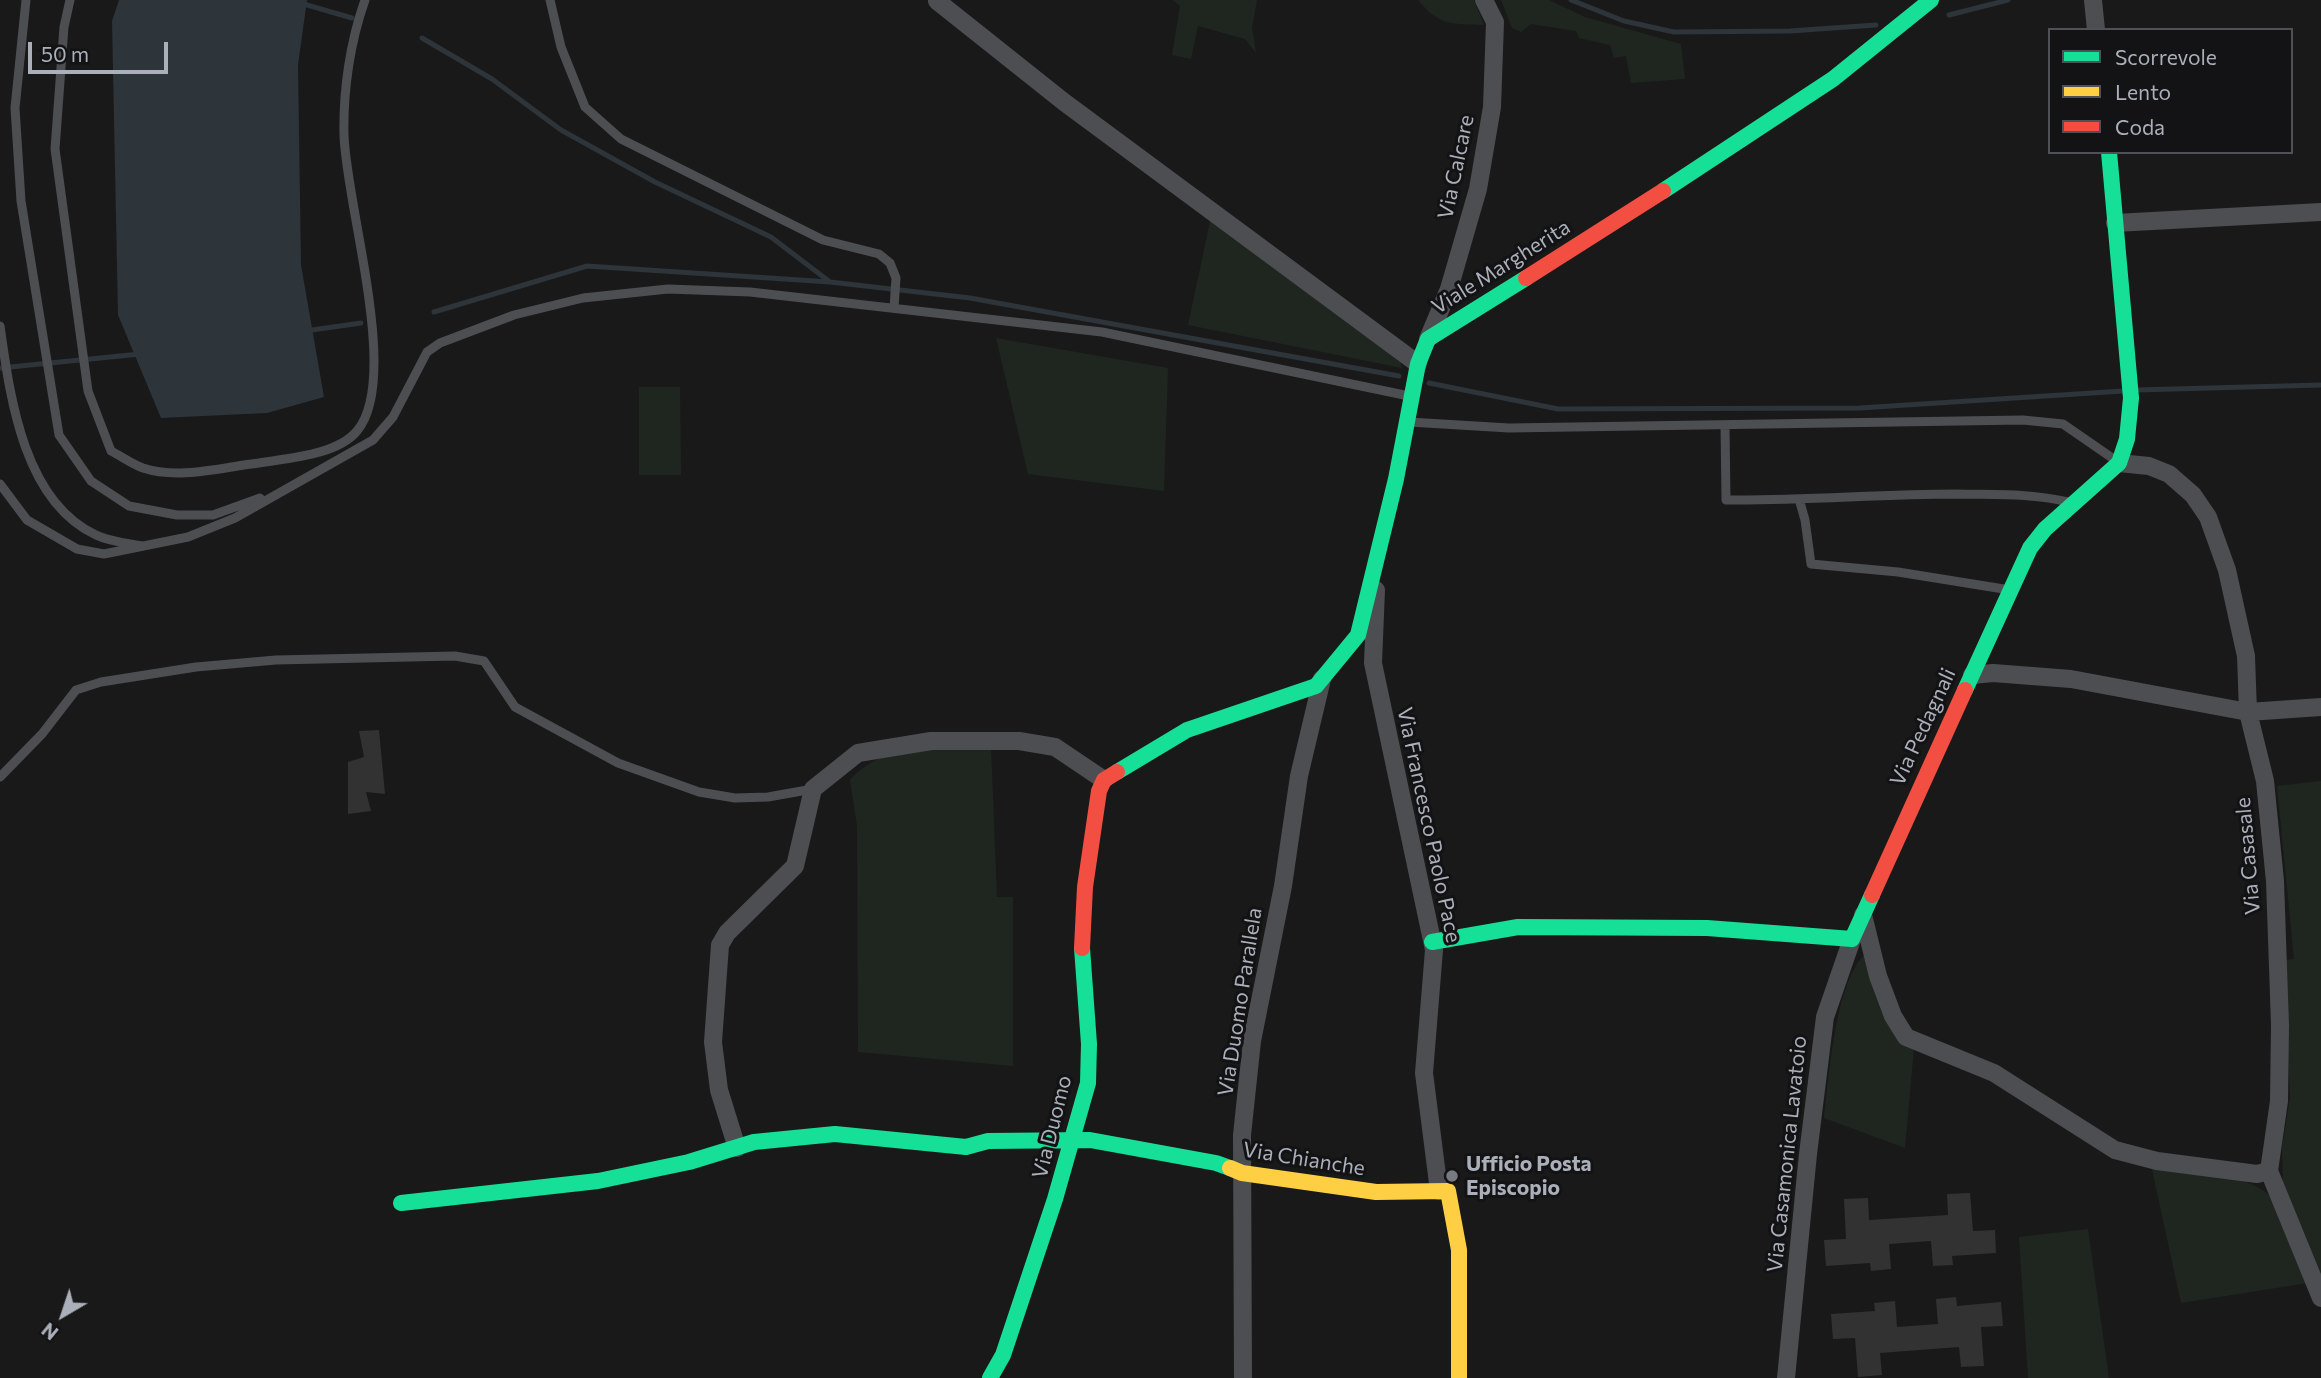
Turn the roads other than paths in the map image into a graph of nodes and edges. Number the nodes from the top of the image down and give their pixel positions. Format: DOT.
graph roads {
  1 [pos="26,0"];
  2 [pos="69,0"];
  3 [pos="365,0"];
  4 [pos="550,0"];
  5 [pos="1484,0"];
  6 [pos="1931,0"];
  7 [pos="2093,0"];
  8 [pos="937,1"];
  9 [pos="2096,28"];
  10 [pos="2109,154"];
  11 [pos="2321,212"];
  12 [pos="2115,223"];
  13 [pos="895,303"];
  14 [pos="0,326"];
  15 [pos="1428,339"];
  16 [pos="1418,364"];
  17 [pos="1411,396"];
  18 [pos="1405,421"];
  19 [pos="1725,426"];
  20 [pos="345,442"];
  21 [pos="353,453"];
  22 [pos="2119,463"];
  23 [pos="0,484"];
  24 [pos="278,492"];
  25 [pos="1799,499"];
  26 [pos="2074,503"];
  27 [pos="146,547"];
  28 [pos="1378,552"];
  29 [pos="2011,590"];
  30 [pos="1972,675"];
  31 [pos="1322,679"];
  32 [pos="2321,707"];
  33 [pos="2248,712"];
  34 [pos="0,777"];
  35 [pos="1101,785"];
  36 [pos="813,789"];
  37 [pos="1863,915"];
  38 [pos="1852,939"];
  39 [pos="1432,942"];
  40 [pos="1073,1140"];
  41 [pos="737,1148"];
  42 [pos="2269,1171"];
  43 [pos="1242,1173"];
  44 [pos="1444,1191"];
  45 [pos="401,1203"];
  46 [pos="2321,1298"];
  47 [pos="990,1378"];
  48 [pos="1243,1378"];
  49 [pos="1459,1378"];
  50 [pos="1786,1378"];
  1 -- 24 [label="lane"];
  2 -- 20 [label="lane"];
  3 -- 20 [label="lane"];
  4 -- 13 [label="lane"];
  5 -- 15 [label="street, Via Calcare"];
  6 -- 15 [label="street, Viale Margherita"];
  7 -- 9 [label="street"];
  8 -- 16 [label="street"];
  10 -- 12 [label="street"];
  11 -- 12 [label="street"];
  12 -- 22 [label="street"];
  13 -- 17 [label="lane"];
  13 -- 21 [label="lane"];
  14 -- 27 [label="lane"];
  15 -- 16 [label="street, Viale Margherita"];
  16 -- 17 [label="street, Viale Margherita"];
  17 -- 18 [label="street, Viale Margherita"];
  18 -- 19 [label="lane"];
  18 -- 28 [label="street, Viale Margherita"];
  19 -- 22 [label="lane"];
  19 -- 25 [label="lane"];
  20 -- 21 [label="lane"];
  21 -- 24 [label="lane"];
  22 -- 26 [label="street, Via Pedagnali"];
  22 -- 33 [label="street, Via Casasale"];
  23 -- 27 [label="lane"];
  24 -- 27 [label="lane"];
  25 -- 26 [label="lane"];
  25 -- 29 [label="lane"];
  26 -- 29 [label="street, Via Pedagnali"];
  28 -- 31 [label="street, Viale Margherita"];
  28 -- 39 [label="street, Via Francesco Paolo Pace"];
  29 -- 30 [label="street, Via Pedagnali"];
  30 -- 33 [label="street"];
  30 -- 37 [label="street, Via Pedagnali"];
  31 -- 35 [label="street, Viale Margherita"];
  31 -- 43 [label="street, Via Duomo Parallela"];
  32 -- 33 [label="street"];
  33 -- 42 [label="street, Via Casasale"];
  34 -- 36 [label="lane"];
  35 -- 36 [label="street"];
  35 -- 40 [label="street, Via Duomo"];
  36 -- 41 [label="street"];
  37 -- 38 [label="street, Via Pedagnali"];
  37 -- 42 [label="street"];
  38 -- 39 [label="street"];
  38 -- 50 [label="street, Via Casamonica Lavatoio"];
  39 -- 44 [label="street, Via Francesco Paolo Pace"];
  40 -- 41 [label="street, Via Chianche"];
  40 -- 43 [label="street, Via Chianche"];
  40 -- 47 [label="street, Via Duomo"];
  41 -- 45 [label="street, Via Chianche"];
  42 -- 46 [label="street"];
  43 -- 44 [label="street, Via Chianche"];
  43 -- 48 [label="street, Via Duomo Parallela"];
  44 -- 49 [label="street"];
}
